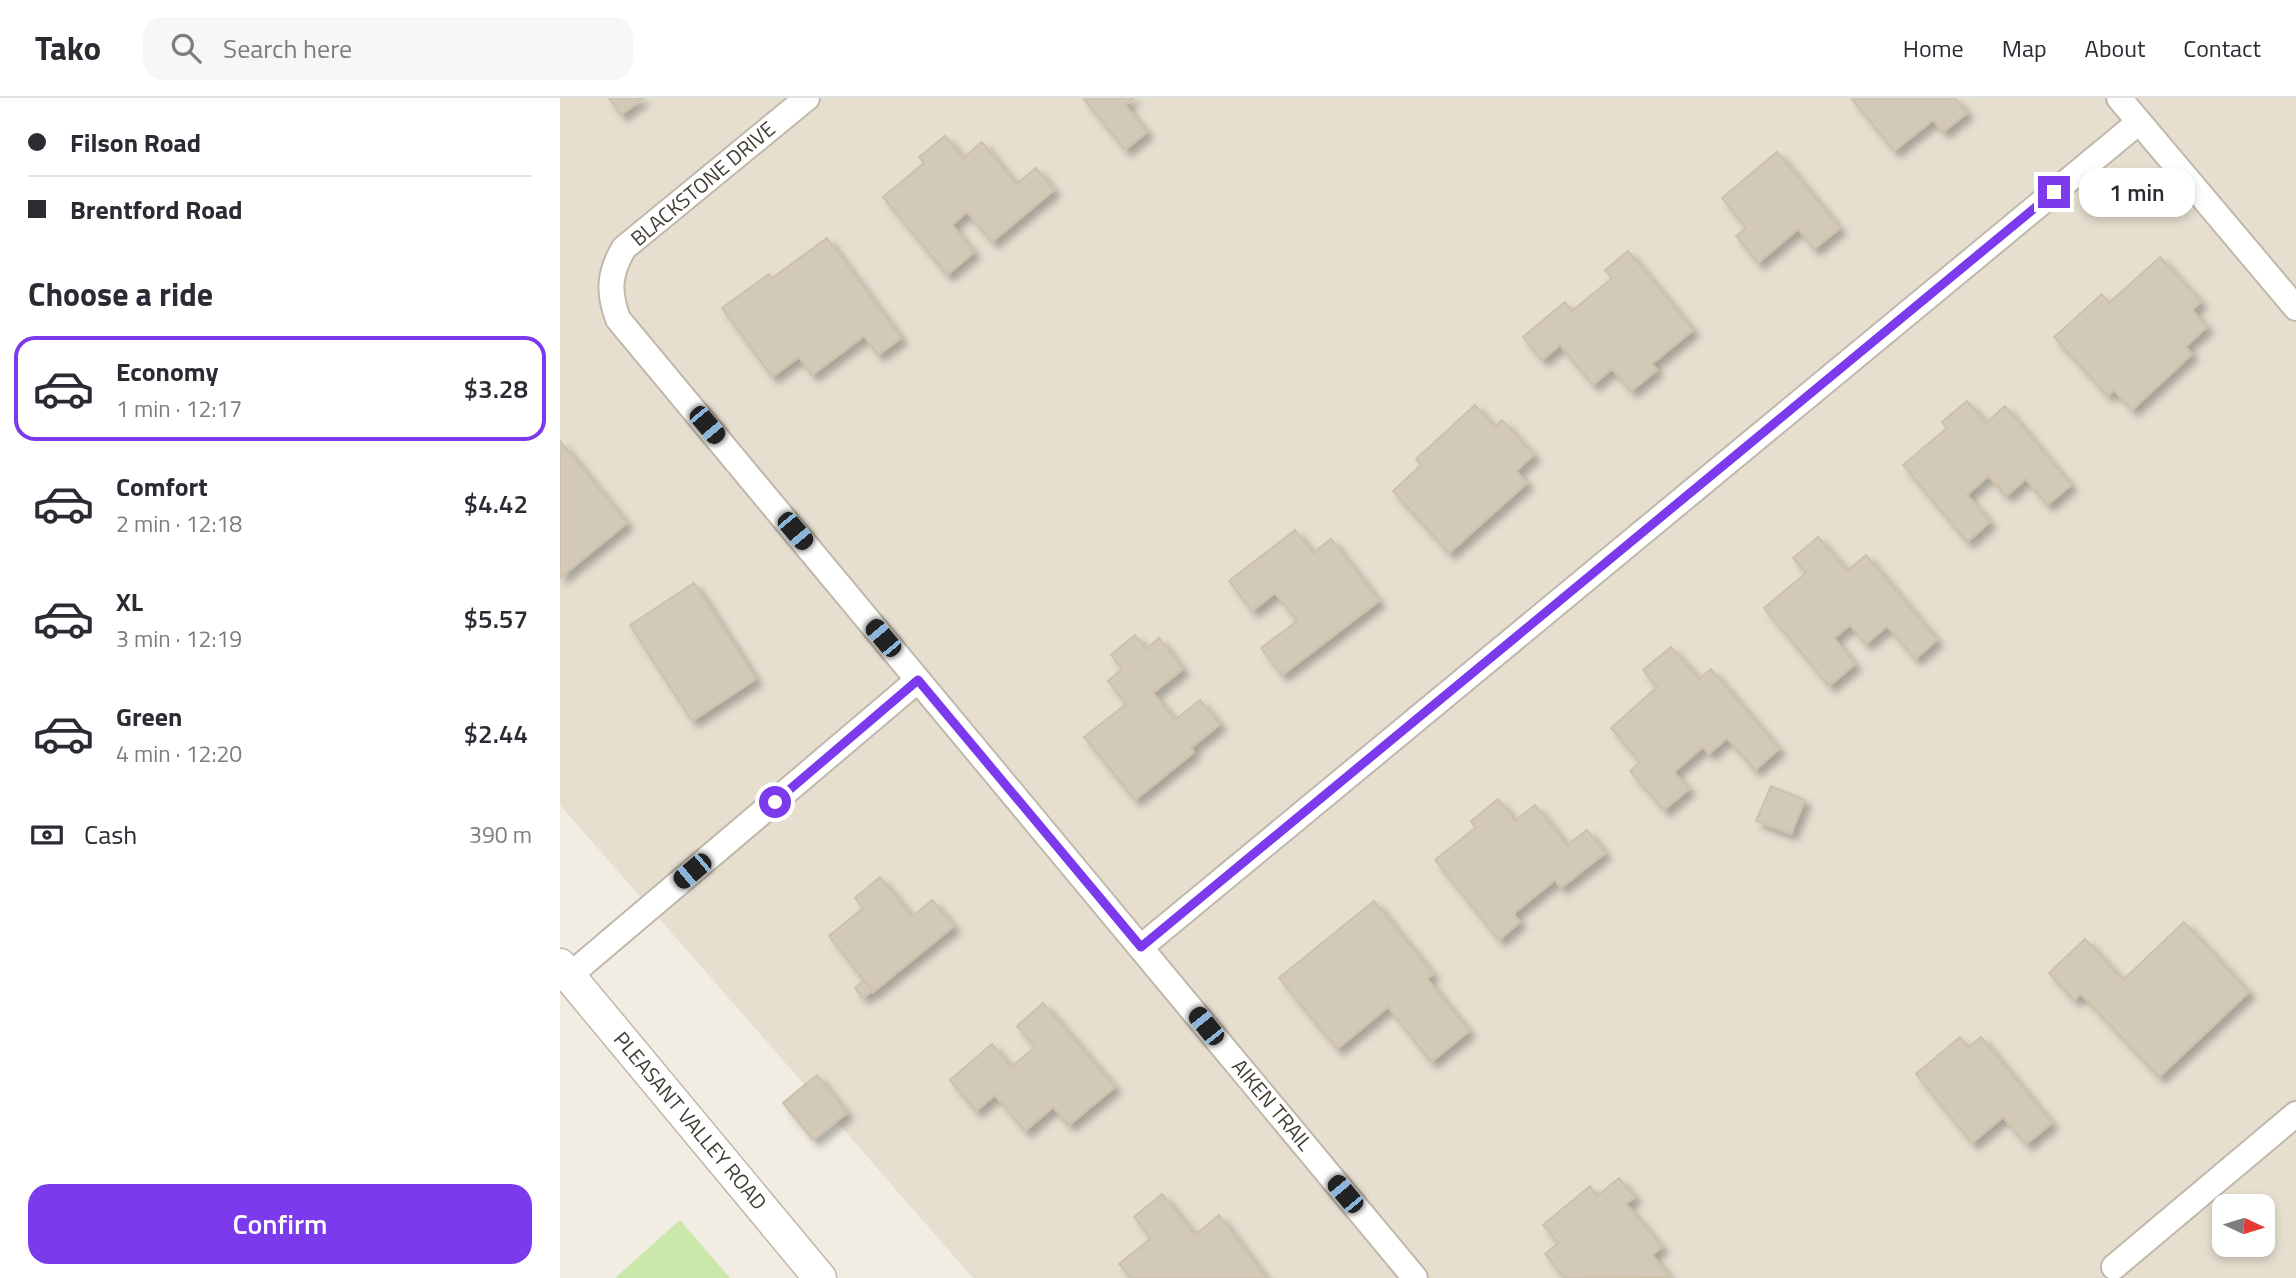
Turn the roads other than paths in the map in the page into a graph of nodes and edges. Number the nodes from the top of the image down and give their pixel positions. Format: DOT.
graph roads {
  1 [pos="807,98"];
  2 [pos="2119,98"];
  3 [pos="2139,121"];
  4 [pos="2296,308"];
  5 [pos="618,319"];
  6 [pos="918,680"];
  7 [pos="1141,947"];
  8 [pos="565,970"];
  9 [pos="2296,1114"];
  10 [pos="2114,1267"];
  11 [pos="820,1278"];
  12 [pos="1415,1278"];
  1 -- 5 [label="street, BLACKSTONE DRIVE"];
  2 -- 3 [label="street"];
  3 -- 4 [label="street"];
  3 -- 7 [label="street"];
  5 -- 6 [label="street, AIKEN TRAIL"];
  6 -- 7 [label="street, AIKEN TRAIL"];
  6 -- 8 [label="street"];
  7 -- 12 [label="street, AIKEN TRAIL"];
  8 -- 11 [label="street, PLEASANT VALLEY ROAD"];
  9 -- 10 [label="street"];
}
